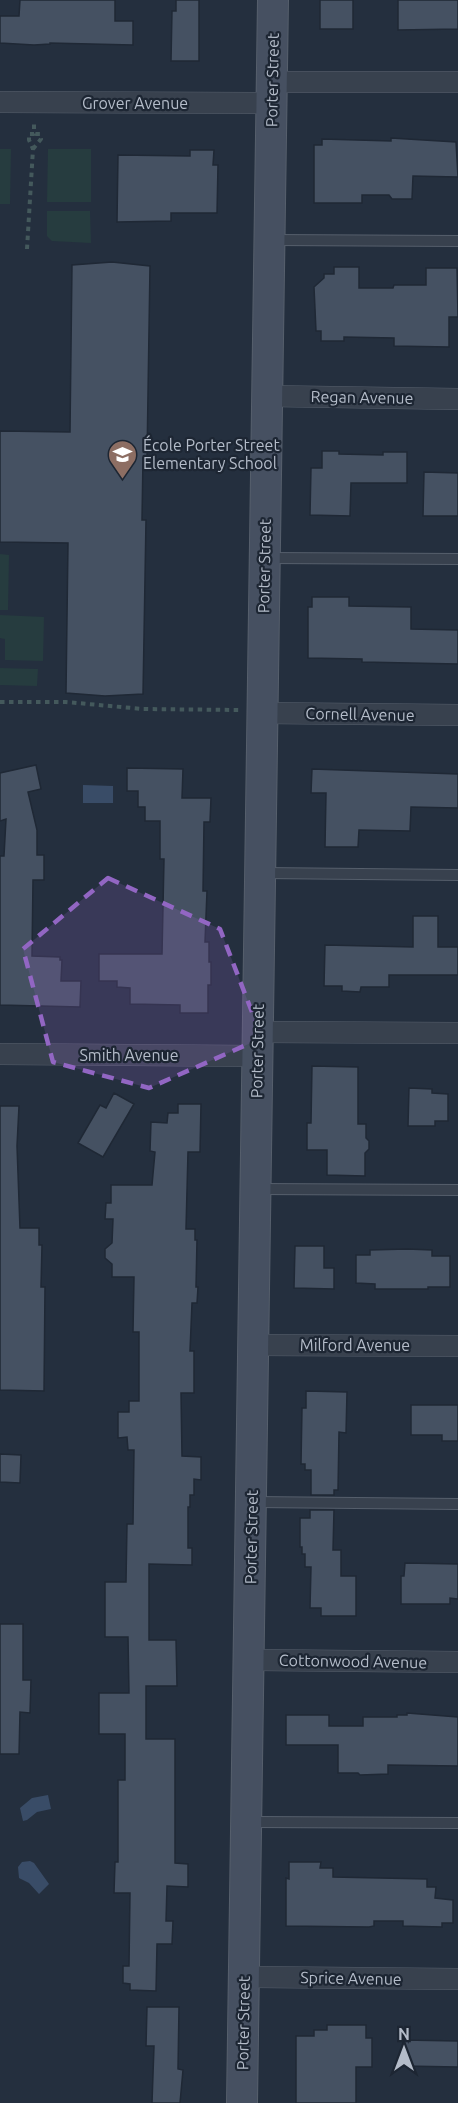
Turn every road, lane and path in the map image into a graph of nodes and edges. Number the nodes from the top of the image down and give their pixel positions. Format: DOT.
graph roads {
  1 [pos="273,0"];
  2 [pos="458,82"];
  3 [pos="271,93"];
  4 [pos="0,102"];
  5 [pos="35,102"];
  6 [pos="34,134"];
  7 [pos="33,150"];
  8 [pos="269,240"];
  9 [pos="458,241"];
  10 [pos="27,249"];
  11 [pos="267,396"];
  12 [pos="458,399"];
  13 [pos="264,558"];
  14 [pos="458,559"];
  15 [pos="0,702"];
  16 [pos="262,711"];
  17 [pos="458,715"];
  18 [pos="260,873"];
  19 [pos="458,875"];
  20 [pos="458,1034"];
  21 [pos="257,1044"];
  22 [pos="0,1054"];
  23 [pos="255,1189"];
  24 [pos="458,1190"];
  25 [pos="253,1345"];
  26 [pos="458,1346"];
  27 [pos="251,1502"];
  28 [pos="458,1504"];
  29 [pos="249,1660"];
  30 [pos="458,1662"];
  31 [pos="246,1822"];
  32 [pos="458,1823"];
  33 [pos="244,1977"];
  34 [pos="458,1979"];
  35 [pos="242,2103"];
  1 -- 3 [label="street, Porter Street"];
  2 -- 3 [label="street, Grover Avenue"];
  3 -- 5 [label="street, Grover Avenue"];
  3 -- 8 [label="street, Porter Street"];
  4 -- 5 [label="street, Grover Avenue"];
  5 -- 6 [label="path"];
  6 -- 7 [label="path"];
  6 -- 7 [label="path"];
  7 -- 10 [label="path"];
  8 -- 9 [label="lane"];
  8 -- 11 [label="street, Porter Street"];
  11 -- 12 [label="street, Regan Avenue"];
  11 -- 13 [label="street, Porter Street"];
  13 -- 14 [label="lane"];
  13 -- 16 [label="street, Porter Street"];
  15 -- 16 [label="path"];
  16 -- 17 [label="street, Cornell Avenue"];
  16 -- 18 [label="street, Porter Street"];
  18 -- 19 [label="lane"];
  18 -- 21 [label="street, Porter Street"];
  20 -- 21 [label="street, Smith Avenue"];
  21 -- 22 [label="street, Smith Avenue"];
  21 -- 23 [label="street, Porter Street"];
  23 -- 24 [label="lane"];
  23 -- 25 [label="street, Porter Street"];
  25 -- 26 [label="street, Milford Avenue"];
  25 -- 27 [label="street, Porter Street"];
  27 -- 28 [label="lane"];
  27 -- 29 [label="street, Porter Street"];
  29 -- 30 [label="street, Cottonwood Avenue"];
  29 -- 31 [label="street, Porter Street"];
  31 -- 32 [label="lane"];
  31 -- 33 [label="street, Porter Street"];
  33 -- 34 [label="street, Sprice Avenue"];
  33 -- 35 [label="street, Porter Street"];
}
